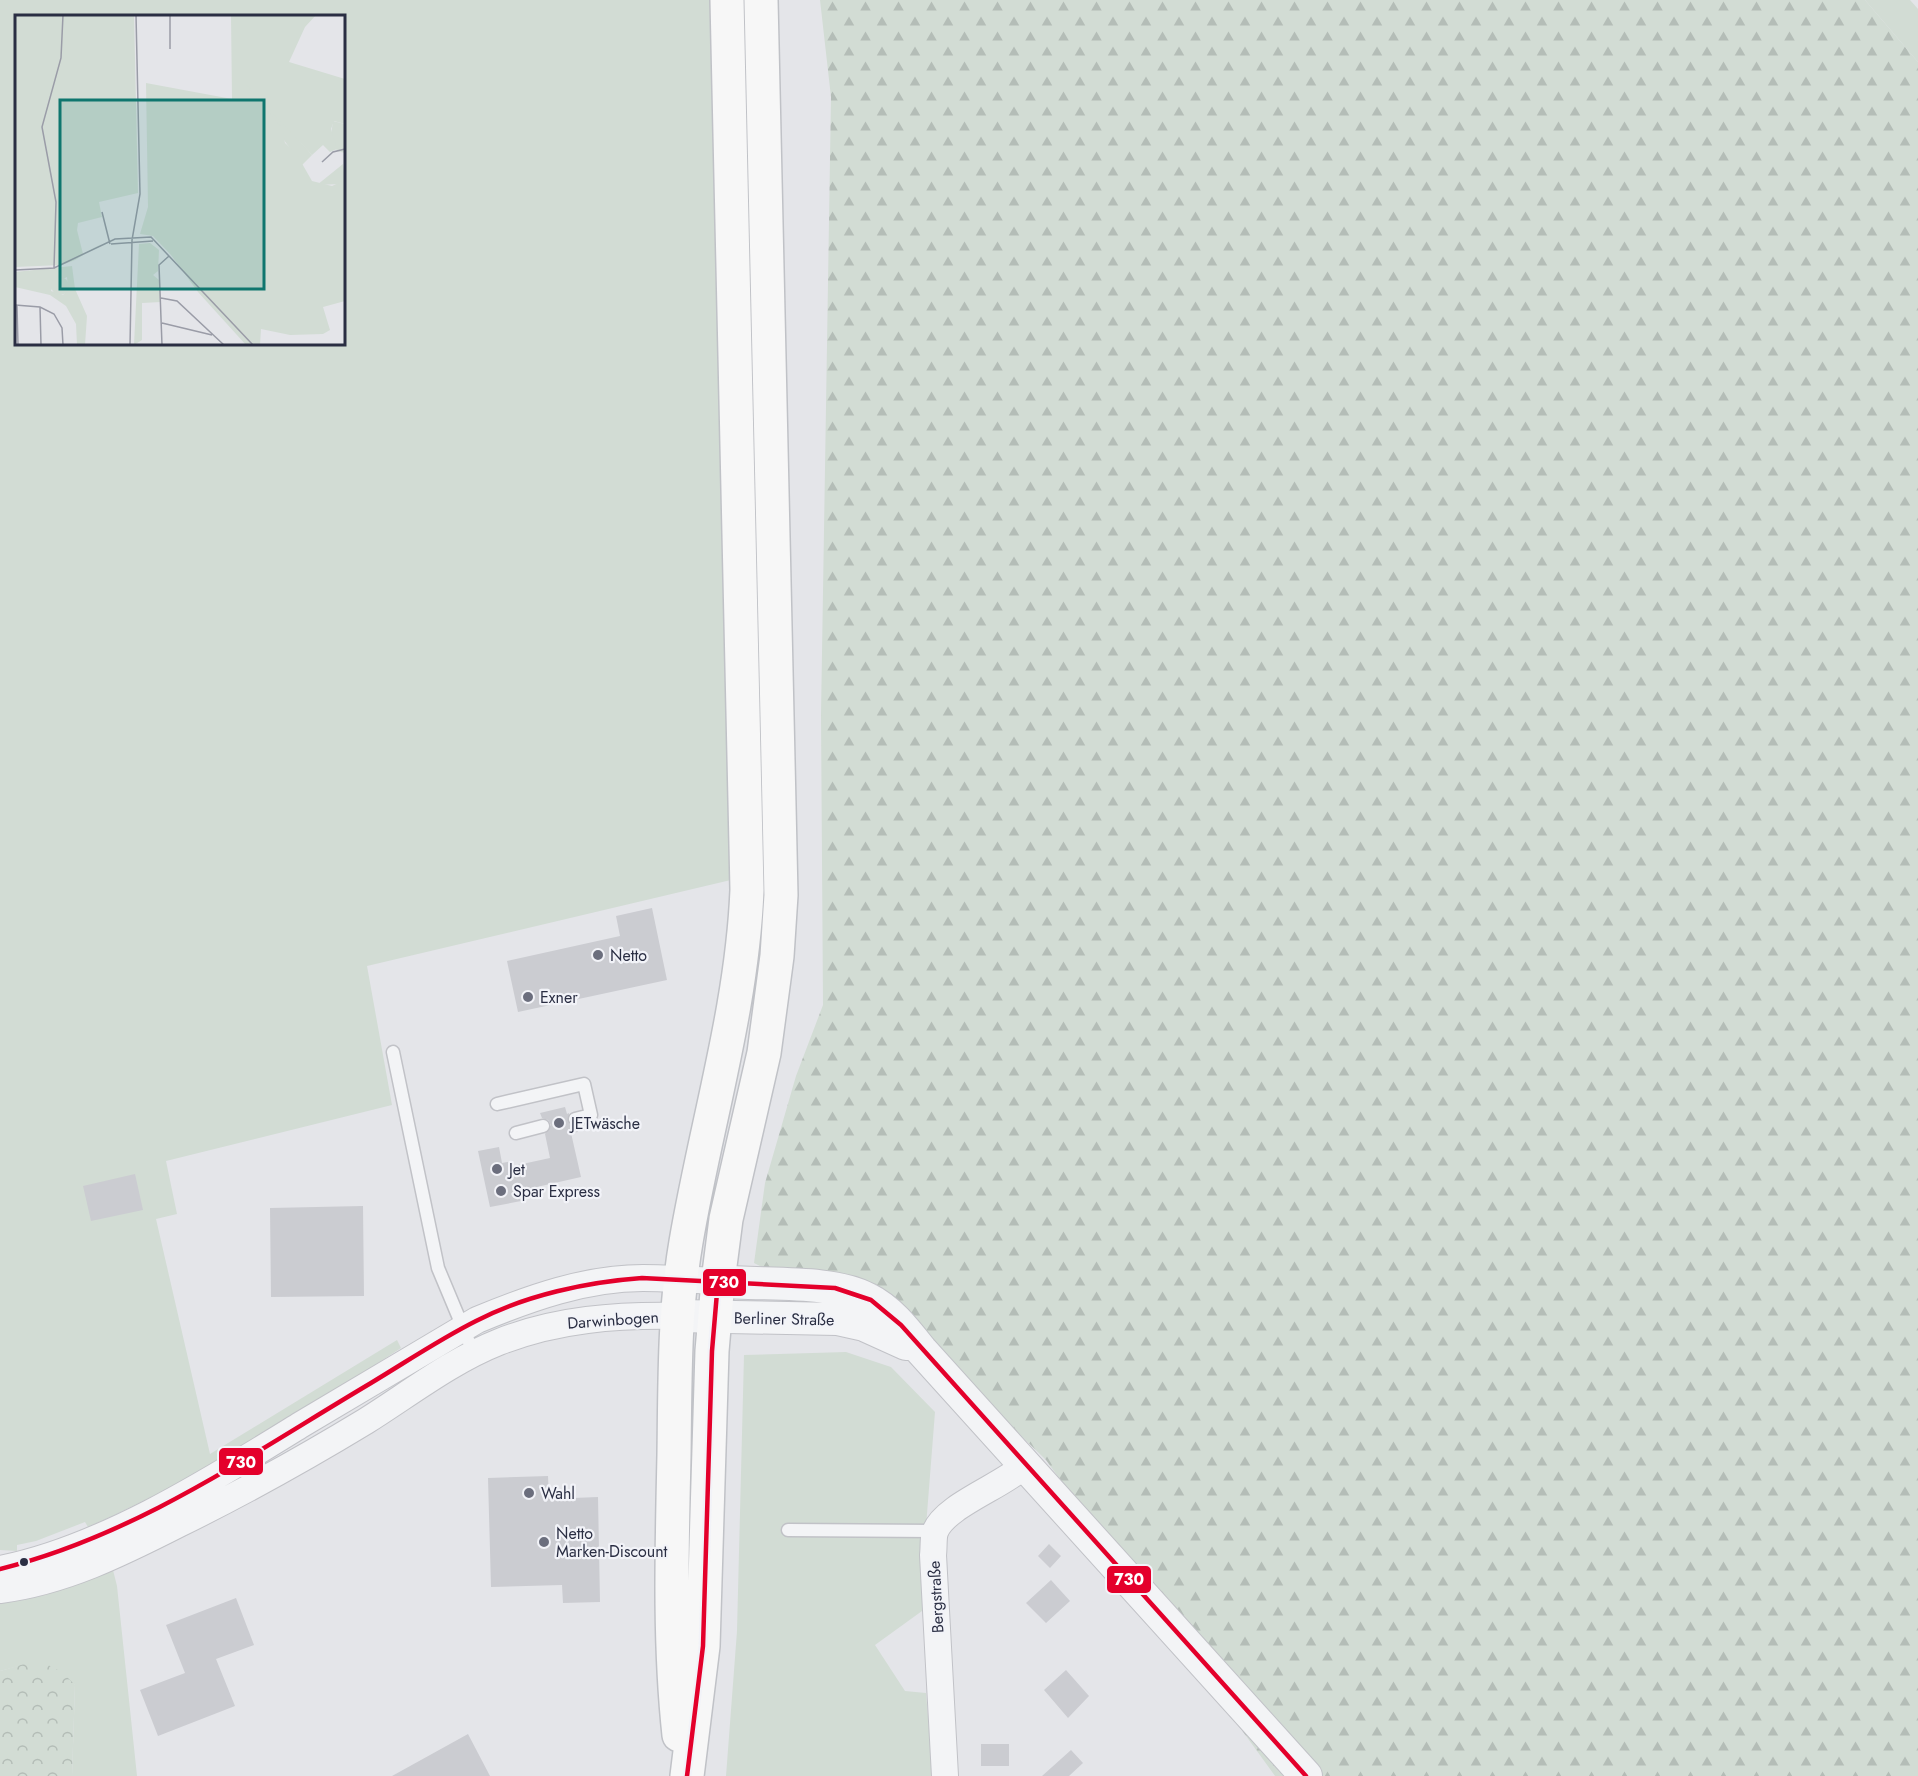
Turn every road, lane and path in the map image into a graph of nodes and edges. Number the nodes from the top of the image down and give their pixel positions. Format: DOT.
graph roads {
  1 [pos="727,0"];
  2 [pos="761,0"];
  3 [pos="393,1052"];
  4 [pos="497,1104"];
  5 [pos="575,1119"];
  6 [pos="543,1126"];
  7 [pos="516,1133"];
  8 [pos="681,1280"];
  9 [pos="718,1281"];
  10 [pos="678,1316"];
  11 [pos="714,1317"];
  12 [pos="462,1329"];
  13 [pos="921,1350"];
  14 [pos="474,1354"];
  15 [pos="1025,1465"];
  16 [pos="788,1530"];
  17 [pos="935,1531"];
  18 [pos="8,1564"];
  19 [pos="0,1590"];
  20 [pos="685,1776"];
  21 [pos="945,1776"];
  22 [pos="1306,1776"];
  1 -- 8 [label="main road"];
  2 -- 9 [label="main road"];
  3 -- 12 [label="lane"];
  4 -- 5 [label="lane"];
  6 -- 7 [label="lane"];
  8 -- 9 [label="street, Darwinbogen"];
  8 -- 10 [label="main road"];
  8 -- 12 [label="street, Darwinbogen"];
  9 -- 11 [label="main road"];
  9 -- 13 [label="street, Berliner Straße"];
  10 -- 11 [label="street, Berliner Straße"];
  10 -- 14 [label="street, Darwinbogen"];
  10 -- 20 [label="main road"];
  11 -- 13 [label="street, Berliner Straße"];
  11 -- 20 [label="main road"];
  12 -- 14 [label="lane"];
  12 -- 18 [label="street, Darwinbogen"];
  13 -- 15 [label="street, Berliner Straße"];
  14 -- 19 [label="street, Darwinbogen"];
  15 -- 17 [label="street"];
  15 -- 22 [label="street, Berliner Straße"];
  16 -- 17 [label="lane"];
  17 -- 21 [label="street, Bergstraße"];
}
